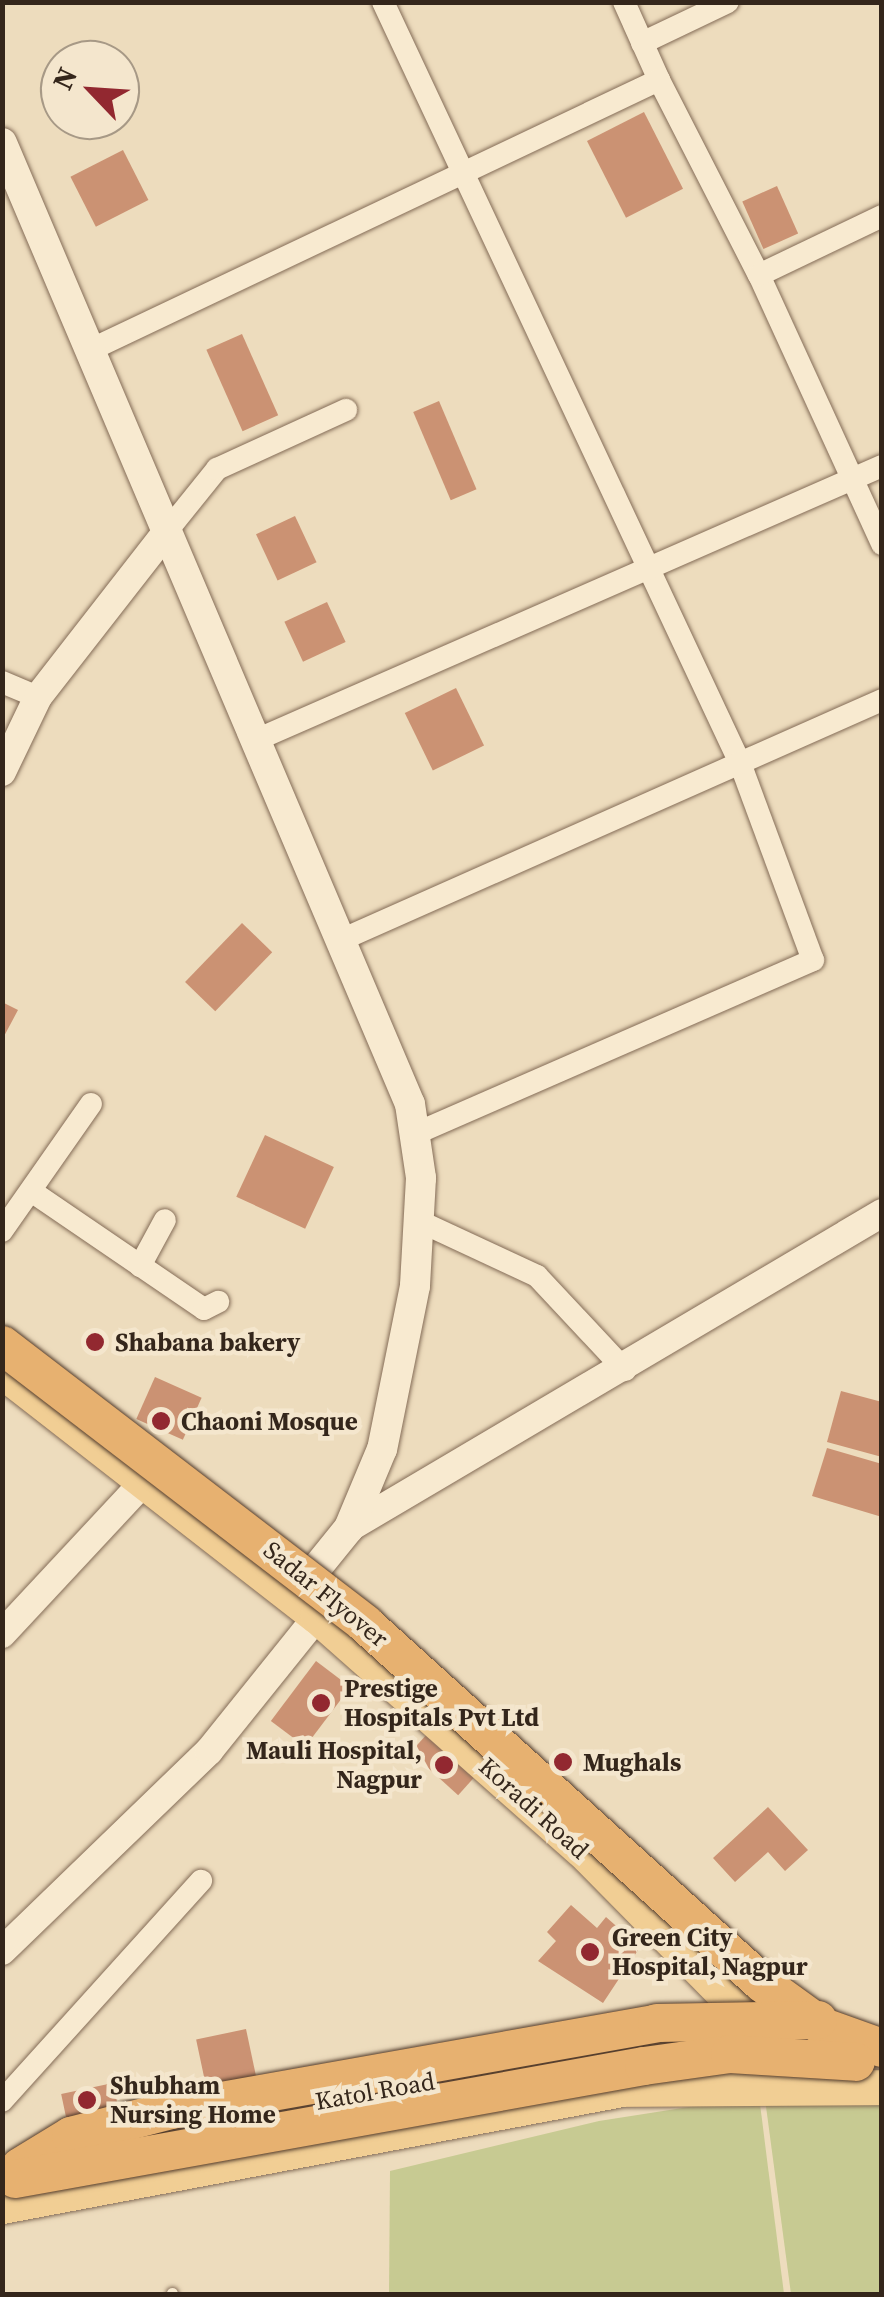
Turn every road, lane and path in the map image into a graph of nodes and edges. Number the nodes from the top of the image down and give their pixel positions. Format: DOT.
graph roads {
  1 [pos="384,2"];
  2 [pos="624,2"];
  3 [pos="728,2"];
  4 [pos="642,43"];
  5 [pos="659,80"];
  6 [pos="2,143"];
  7 [pos="470,170"];
  8 [pos="882,216"];
  9 [pos="758,275"];
  10 [pos="90,350"];
  11 [pos="346,410"];
  12 [pos="882,466"];
  13 [pos="852,479"];
  14 [pos="167,531"];
  15 [pos="882,544"];
  16 [pos="650,566"];
  17 [pos="2,682"];
  18 [pos="38,698"];
  19 [pos="882,700"];
  20 [pos="256,740"];
  21 [pos="740,763"];
  22 [pos="2,772"];
  23 [pos="341,940"];
  24 [pos="91,1104"];
  25 [pos="415,1134"];
  26 [pos="30,1191"];
  27 [pos="882,1213"];
  28 [pos="165,1220"];
  29 [pos="419,1221"];
  30 [pos="2,1231"];
  31 [pos="140,1266"];
  32 [pos="218,1302"];
  33 [pos="2,1334"];
  34 [pos="2,1345"];
  35 [pos="2,1357"];
  36 [pos="625,1370"];
  37 [pos="2,1371"];
  38 [pos="158,1468"];
  39 [pos="349,1528"];
  40 [pos="329,1579"];
  41 [pos="306,1606"];
  42 [pos="2,1634"];
  43 [pos="201,1881"];
  44 [pos="2,1951"];
  45 [pos="688,1958"];
  46 [pos="882,2022"];
  47 [pos="820,2035"];
  48 [pos="759,2037"];
  49 [pos="661,2042"];
  50 [pos="874,2064"];
  51 [pos="811,2082"];
  52 [pos="2,2101"];
  53 [pos="7,2176"];
  1 -- 7 [label="street"];
  2 -- 4 [label="street"];
  3 -- 4 [label="street"];
  4 -- 5 [label="street"];
  5 -- 7 [label="street"];
  5 -- 9 [label="street"];
  6 -- 10 [label="main road"];
  7 -- 10 [label="street"];
  7 -- 16 [label="street"];
  8 -- 9 [label="street"];
  9 -- 13 [label="street"];
  10 -- 14 [label="main road"];
  11 -- 14 [label="street"];
  12 -- 13 [label="street"];
  13 -- 15 [label="street"];
  13 -- 16 [label="street"];
  14 -- 18 [label="street"];
  14 -- 20 [label="main road"];
  16 -- 20 [label="street"];
  16 -- 21 [label="street"];
  17 -- 18 [label="street"];
  18 -- 22 [label="street"];
  19 -- 21 [label="street"];
  20 -- 23 [label="main road"];
  21 -- 23 [label="street"];
  21 -- 25 [label="street"];
  23 -- 25 [label="main road"];
  24 -- 26 [label="street"];
  25 -- 29 [label="main road"];
  26 -- 30 [label="street"];
  26 -- 31 [label="street"];
  27 -- 36 [label="street"];
  28 -- 31 [label="street"];
  29 -- 36 [label="street"];
  29 -- 39 [label="main road"];
  31 -- 32 [label="street"];
  33 -- 38 [label="main road, Koradi Road"];
  34 -- 50 [label="highway, Sadar Flyover, bridge"];
  35 -- 50 [label="highway, Sadar Flyover, bridge"];
  36 -- 39 [label="street"];
  37 -- 38 [label="main road, Koradi Road"];
  38 -- 40 [label="main road, Koradi Road"];
  38 -- 41 [label="main road, Koradi Road"];
  38 -- 42 [label="street"];
  39 -- 40 [label="main road"];
  40 -- 41 [label="main road"];
  40 -- 47 [label="main road, Koradi Road"];
  41 -- 44 [label="street"];
  41 -- 45 [label="main road, Koradi Road"];
  43 -- 52 [label="street"];
  45 -- 48 [label="main road, Koradi Road"];
  45 -- 49 [label="main road"];
  46 -- 53 [label="highway, bridge"];
  47 -- 48 [label="main road, Katol Road"];
  47 -- 50 [label="main road, Katol Road"];
  47 -- 50 [label="main road, Koradi Road"];
  48 -- 49 [label="main road, Katol Road"];
  48 -- 51 [label="main road, Koradi Road"];
  49 -- 53 [label="main road, Katol Road"];
  50 -- 51 [label="main road"];
  50 -- 53 [label="highway, bridge"];
  51 -- 53 [label="main road, Katol Road"];
}
